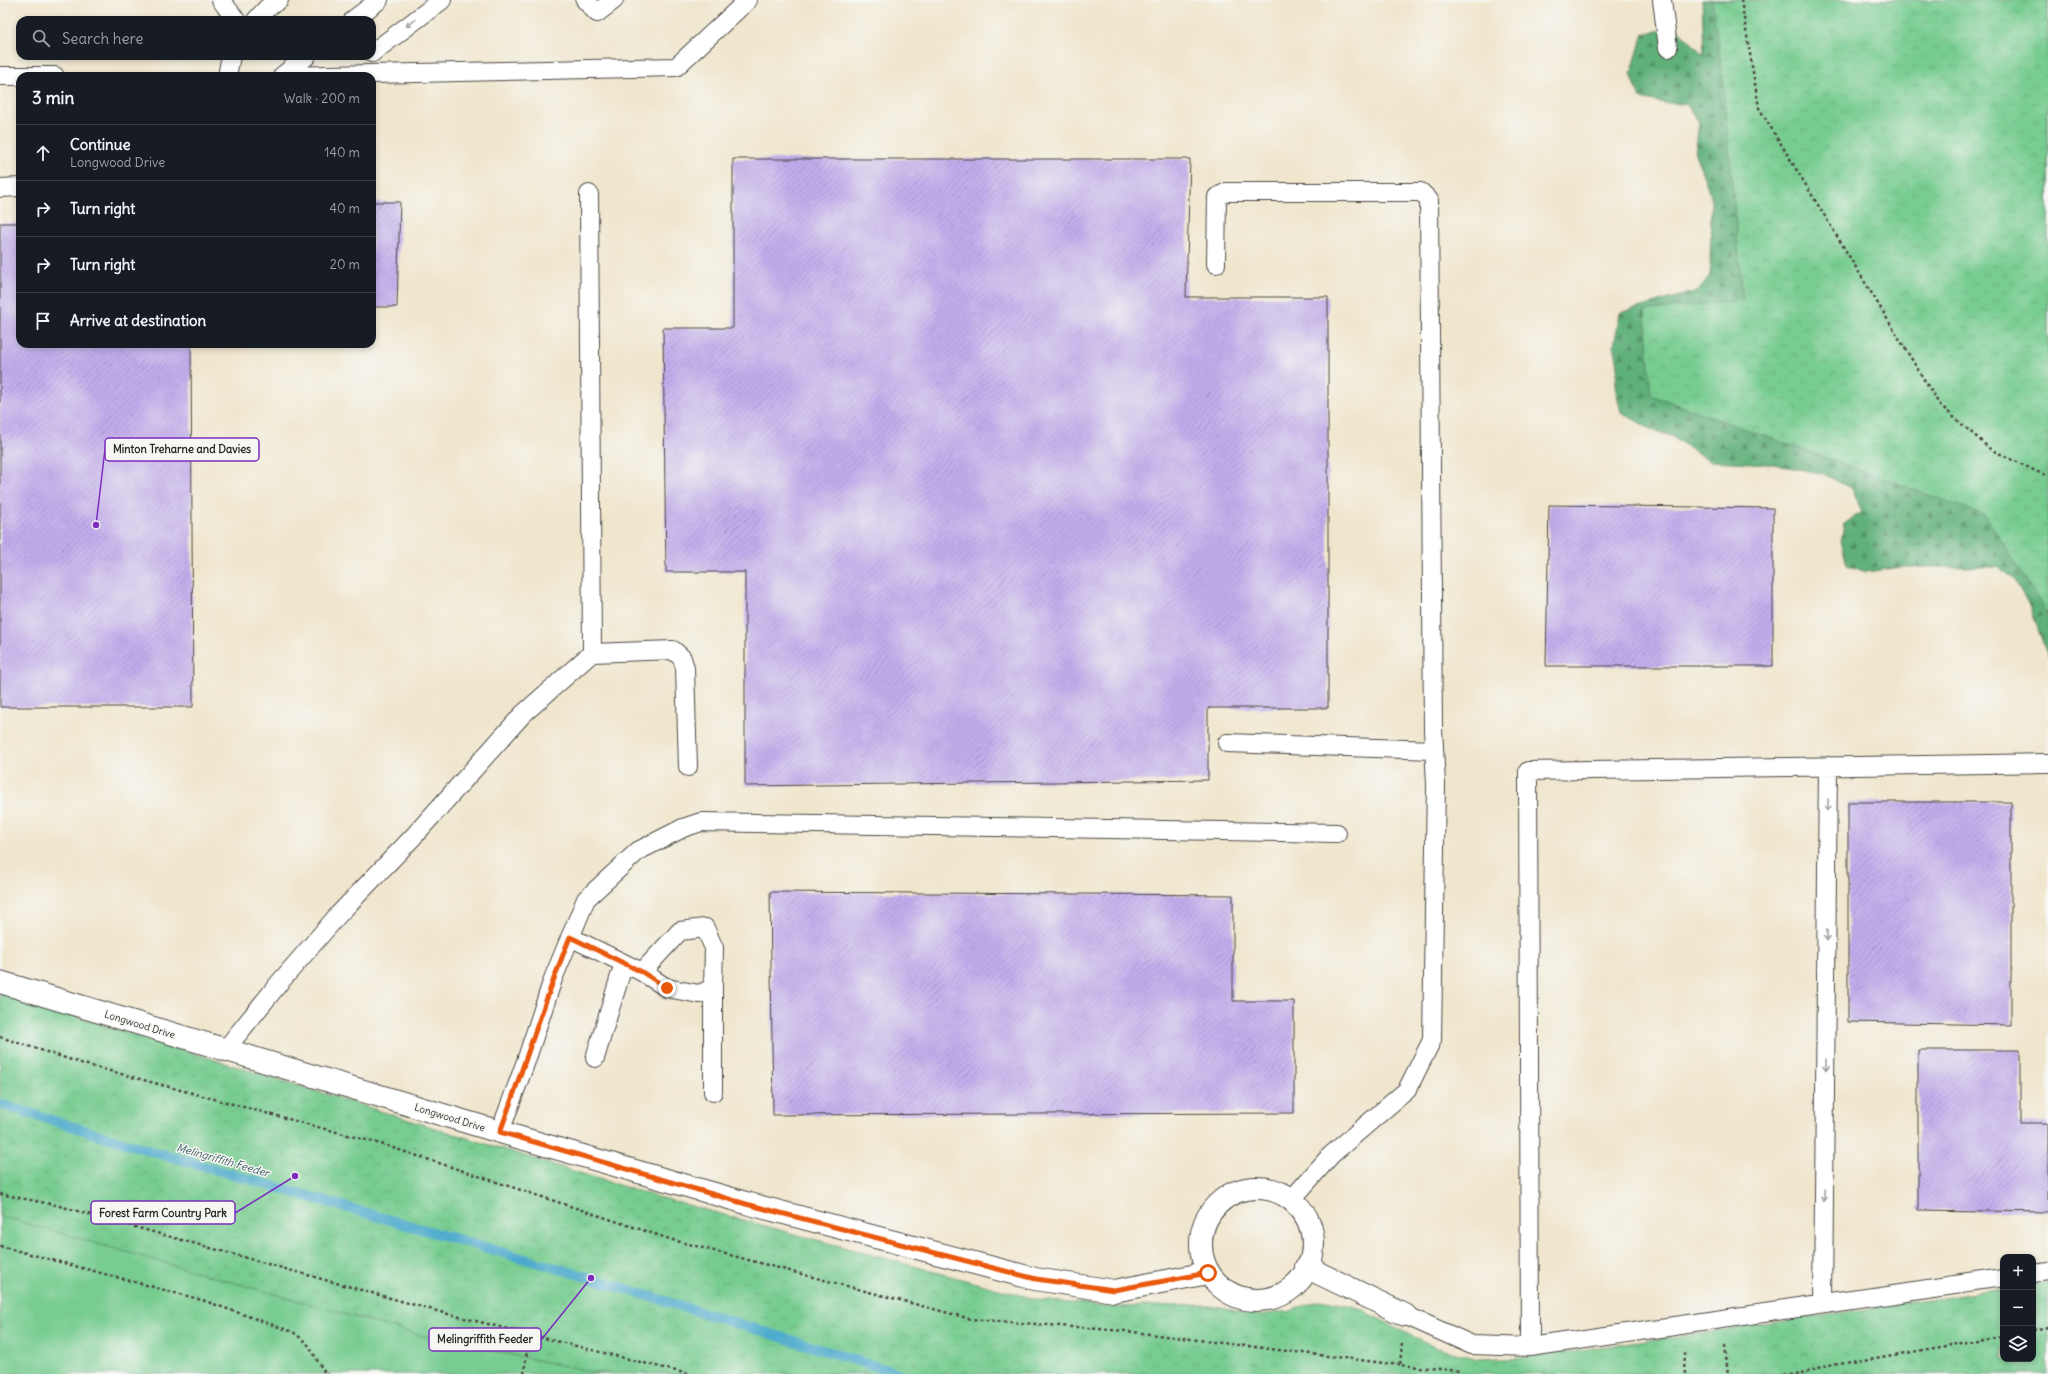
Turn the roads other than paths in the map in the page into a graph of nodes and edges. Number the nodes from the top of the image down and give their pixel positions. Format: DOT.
graph roads {
  1 [pos="221,0"];
  2 [pos="278,0"];
  3 [pos="379,0"];
  4 [pos="442,0"];
  5 [pos="584,0"];
  6 [pos="614,0"];
  7 [pos="748,0"];
  8 [pos="1662,0"];
  9 [pos="233,16"];
  10 [pos="260,16"];
  11 [pos="358,16"];
  12 [pos="1668,48"];
  13 [pos="376,50"];
  14 [pos="230,60"];
  15 [pos="302,60"];
  16 [pos="362,60"];
  17 [pos="227,72"];
  18 [pos="288,72"];
  19 [pos="346,72"];
  20 [pos="376,73"];
  21 [pos="0,76"];
  22 [pos="16,76"];
  23 [pos="16,187"];
  24 [pos="0,188"];
  25 [pos="589,194"];
  26 [pos="1216,264"];
  27 [pos="592,653"];
  28 [pos="1227,744"];
  29 [pos="1434,750"];
  30 [pos="2048,763"];
  31 [pos="1828,766"];
  32 [pos="688,767"];
  33 [pos="1337,833"];
  34 [pos="570,937"];
  35 [pos="624,963"];
  36 [pos="642,972"];
  37 [pos="0,982"];
  38 [pos="712,988"];
  39 [pos="225,1050"];
  40 [pos="595,1058"];
  41 [pos="712,1092"];
  42 [pos="500,1132"];
  43 [pos="1292,1199"];
  44 [pos="1306,1267"];
  45 [pos="2048,1271"];
  46 [pos="1208,1273"];
  47 [pos="2036,1273"];
  48 [pos="2000,1278"];
  49 [pos="1823,1304"];
  50 [pos="1405,1315"];
  51 [pos="1530,1347"];
  1 -- 9 [label="lane"];
  2 -- 10 [label="lane"];
  3 -- 11 [label="lane"];
  4 -- 13 [label="lane, one-way"];
  5 -- 6 [label="lane"];
  7 -- 20 [label="lane"];
  8 -- 12 [label="lane"];
  14 -- 17 [label="lane"];
  15 -- 18 [label="lane"];
  16 -- 19 [label="lane"];
  21 -- 22 [label="lane"];
  23 -- 24 [label="lane"];
  25 -- 27 [label="lane"];
  26 -- 29 [label="lane"];
  27 -- 32 [label="lane"];
  27 -- 39 [label="lane"];
  28 -- 29 [label="lane"];
  29 -- 43 [label="lane"];
  30 -- 31 [label="lane"];
  31 -- 49 [label="lane, one-way"];
  31 -- 51 [label="lane"];
  33 -- 34 [label="lane"];
  34 -- 35 [label="lane"];
  34 -- 42 [label="lane"];
  35 -- 36 [label="lane"];
  35 -- 40 [label="lane"];
  36 -- 38 [label="lane"];
  36 -- 38 [label="lane"];
  37 -- 39 [label="street, Longwood Drive"];
  38 -- 41 [label="lane"];
  39 -- 42 [label="street, Longwood Drive"];
  42 -- 46 [label="street, Longwood Drive"];
  43 -- 44 [label="street"];
  43 -- 46 [label="street"];
  44 -- 46 [label="street"];
  44 -- 50 [label="street"];
  45 -- 47 [label="lane"];
  48 -- 49 [label="lane"];
  49 -- 51 [label="lane"];
  50 -- 51 [label="lane"];
}
